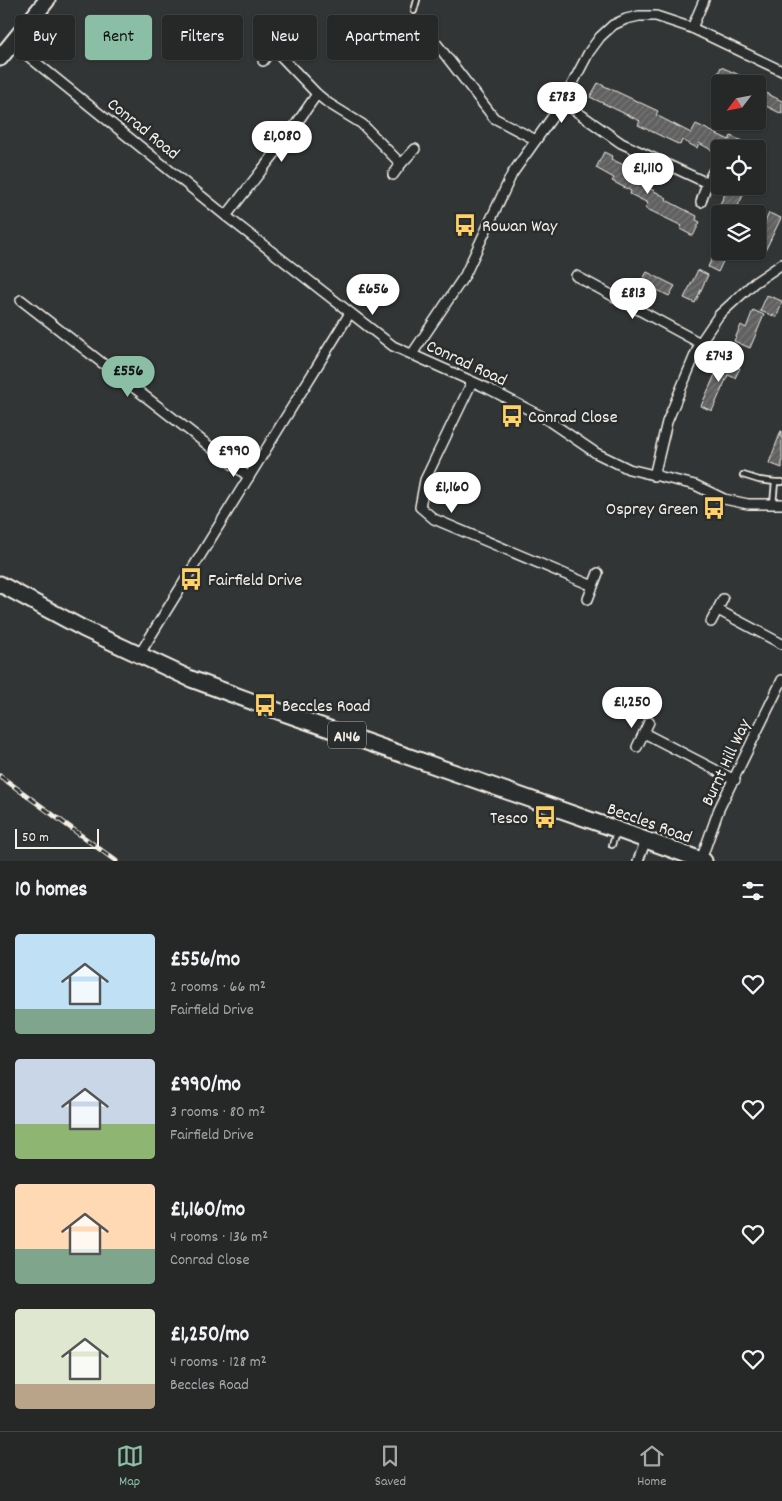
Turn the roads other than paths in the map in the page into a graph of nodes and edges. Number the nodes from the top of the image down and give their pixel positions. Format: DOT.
graph roads {
  1 [pos="46,0"];
  2 [pos="417,0"];
  3 [pos="704,0"];
  4 [pos="414,10"];
  5 [pos="692,28"];
  6 [pos="12,43"];
  7 [pos="438,45"];
  8 [pos="0,58"];
  9 [pos="284,60"];
  10 [pos="782,71"];
  11 [pos="317,94"];
  12 [pos="562,102"];
  13 [pos="536,140"];
  14 [pos="414,149"];
  15 [pos="401,164"];
  16 [pos="711,175"];
  17 [pos="393,176"];
  18 [pos="707,183"];
  19 [pos="701,202"];
  20 [pos="226,216"];
  21 [pos="782,264"];
  22 [pos="576,276"];
  23 [pos="21,300"];
  24 [pos="350,313"];
  25 [pos="700,342"];
  26 [pos="412,354"];
  27 [pos="472,382"];
  28 [pos="743,475"];
  29 [pos="654,476"];
  30 [pos="248,477"];
  31 [pos="775,482"];
  32 [pos="782,482"];
  33 [pos="778,504"];
  34 [pos="598,573"];
  35 [pos="0,584"];
  36 [pos="593,586"];
  37 [pos="588,599"];
  38 [pos="722,599"];
  39 [pos="718,610"];
  40 [pos="711,622"];
  41 [pos="782,644"];
  42 [pos="139,655"];
  43 [pos="782,680"];
  44 [pos="649,722"];
  45 [pos="644,733"];
  46 [pos="637,746"];
  47 [pos="735,780"];
  48 [pos="617,829"];
  49 [pos="646,840"];
  50 [pos="612,845"];
  51 [pos="703,860"];
  52 [pos="638,861"];
  1 -- 6 [label="highway"];
  2 -- 4 [label="lane"];
  3 -- 5 [label="street"];
  5 -- 10 [label="street"];
  5 -- 12 [label="street"];
  6 -- 8 [label="highway"];
  6 -- 20 [label="street, Conrad Road"];
  7 -- 13 [label="street"];
  9 -- 11 [label="street"];
  11 -- 15 [label="street"];
  11 -- 20 [label="street"];
  12 -- 13 [label="street"];
  12 -- 18 [label="street"];
  13 -- 26 [label="street"];
  14 -- 15 [label="street"];
  15 -- 17 [label="street"];
  16 -- 18 [label="street"];
  18 -- 19 [label="street"];
  20 -- 24 [label="street, Conrad Road"];
  21 -- 25 [label="street"];
  22 -- 25 [label="street"];
  23 -- 30 [label="street"];
  24 -- 26 [label="street, Conrad Road"];
  24 -- 30 [label="street"];
  25 -- 29 [label="street"];
  26 -- 27 [label="street, Conrad Road"];
  27 -- 29 [label="street, Conrad Road"];
  27 -- 36 [label="street"];
  28 -- 31 [label="lane"];
  29 -- 33 [label="street, Conrad Road"];
  30 -- 42 [label="street"];
  31 -- 32 [label="lane"];
  31 -- 33 [label="lane"];
  34 -- 36 [label="street"];
  35 -- 42 [label="highway, Beccles Road / A146"];
  36 -- 37 [label="street"];
  38 -- 39 [label="street"];
  39 -- 40 [label="street"];
  39 -- 41 [label="street"];
  42 -- 48 [label="highway, Beccles Road / A146"];
  43 -- 47 [label="street, Burnt Hill Way"];
  44 -- 45 [label="street"];
  45 -- 46 [label="street"];
  45 -- 47 [label="street"];
  47 -- 51 [label="street, Burnt Hill Way"];
  48 -- 49 [label="highway, Beccles Road / A146"];
  48 -- 50 [label="lane"];
  49 -- 51 [label="highway, Beccles Road / A146"];
  49 -- 52 [label="street"];
}
